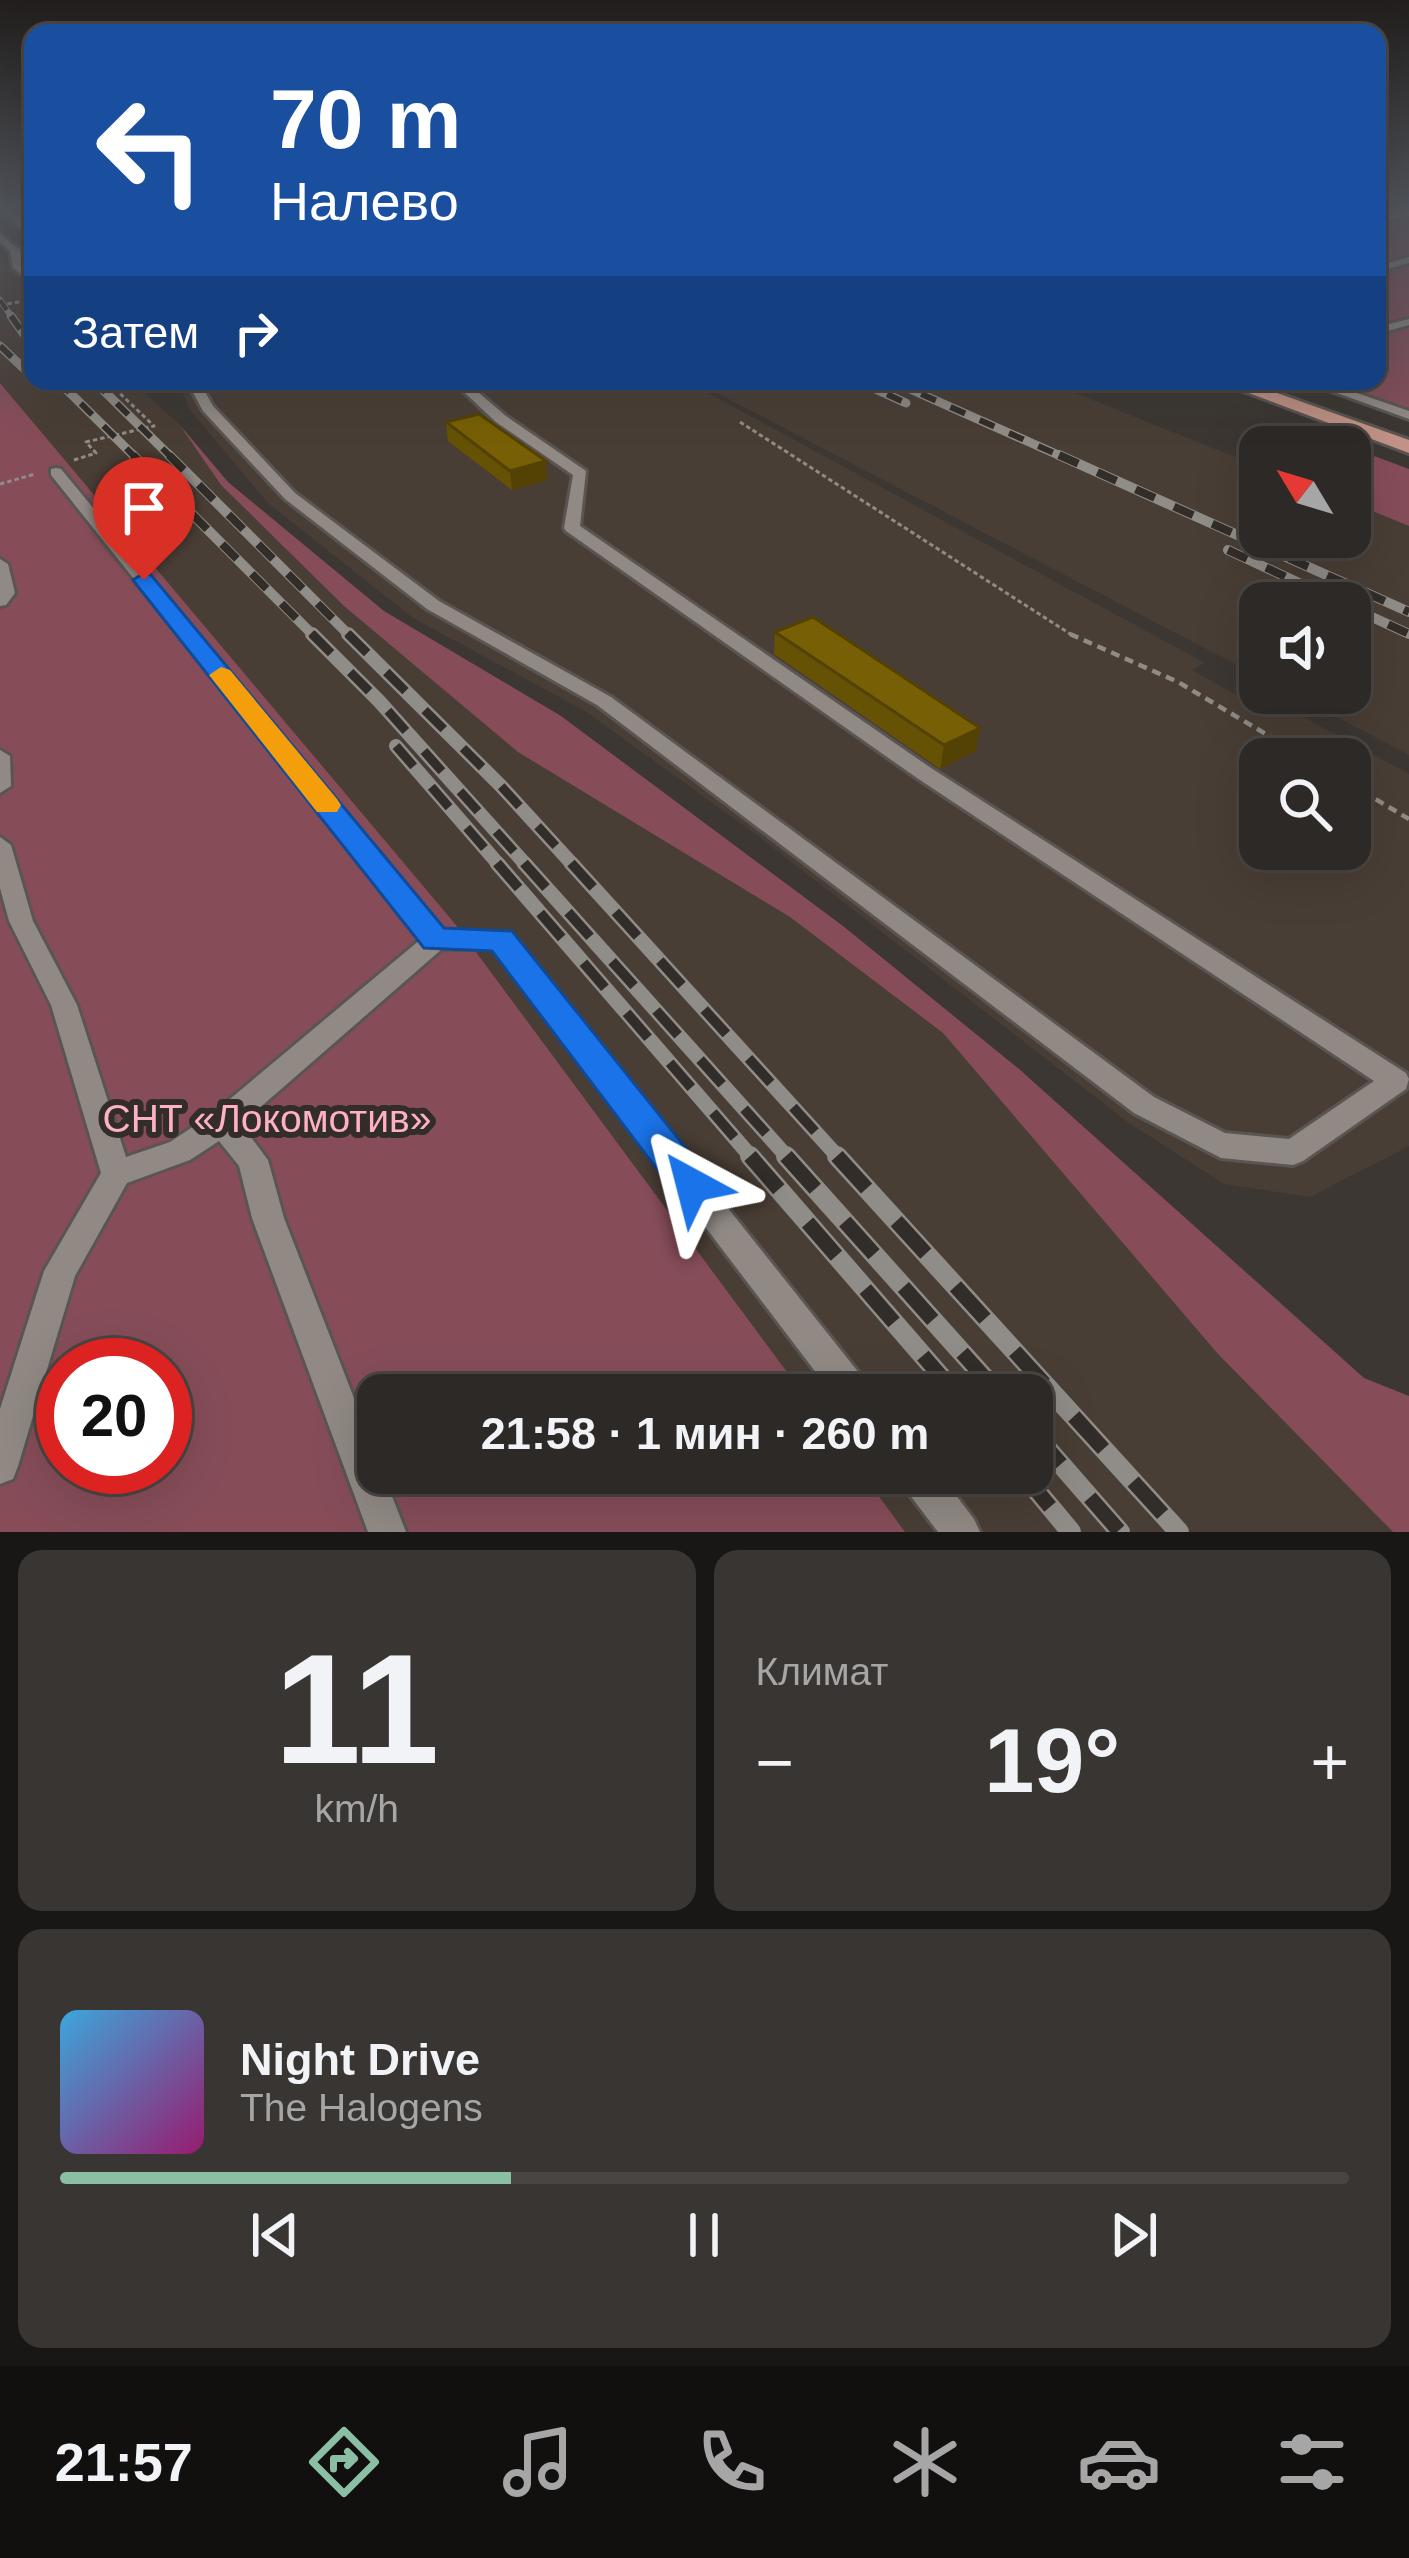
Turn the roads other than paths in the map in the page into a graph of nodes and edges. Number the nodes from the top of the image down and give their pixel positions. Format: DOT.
graph roads {
  1 [pos="198,390"];
  2 [pos="468,390"];
  3 [pos="1251,390"];
  4 [pos="1292,390"];
  5 [pos="1337,390"];
  6 [pos="1409,398"];
  7 [pos="1385,406"];
  8 [pos="1409,415"];
  9 [pos="1409,431"];
  10 [pos="1409,446"];
  11 [pos="57,468"];
  12 [pos="0,564"];
  13 [pos="0,601"];
  14 [pos="0,756"];
  15 [pos="0,786"];
  16 [pos="0,844"];
  17 [pos="436,940"];
  18 [pos="221,1123"];
  19 [pos="116,1174"];
  20 [pos="839,1374"];
  21 [pos="0,1466"];
  22 [pos="932,1494"];
  23 [pos="387,1532"];
  24 [pos="962,1532"];
  1 -- 2 [label="street"];
  3 -- 10 [label="main road"];
  4 -- 9 [label="main road"];
  5 -- 7 [label="street"];
  6 -- 7 [label="street"];
  7 -- 8 [label="street"];
  11 -- 17 [label="street"];
  12 -- 13 [label="street"];
  14 -- 15 [label="street"];
  16 -- 19 [label="street"];
  17 -- 18 [label="street"];
  17 -- 20 [label="street"];
  18 -- 19 [label="street"];
  18 -- 23 [label="street"];
  19 -- 21 [label="street"];
  22 -- 24 [label="street"];
}
